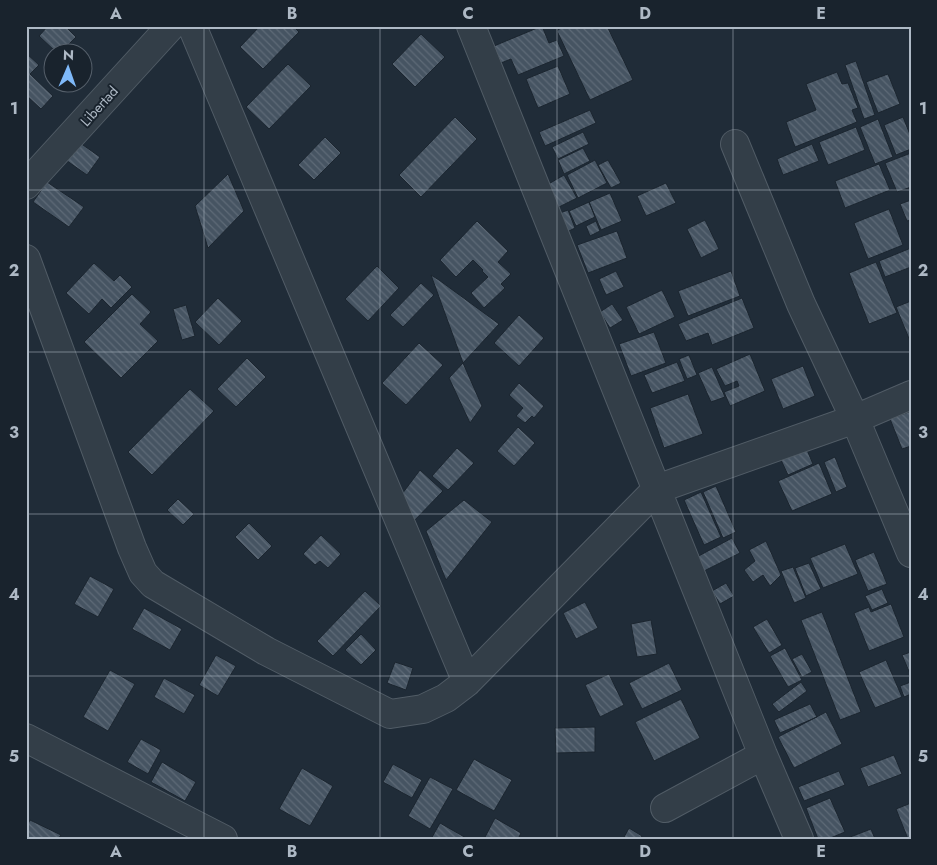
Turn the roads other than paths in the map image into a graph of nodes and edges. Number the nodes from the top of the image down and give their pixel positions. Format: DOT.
graph roads {
  1 [pos="171,26"];
  2 [pos="192,26"];
  3 [pos="471,26"];
  4 [pos="735,144"];
  5 [pos="26,185"];
  6 [pos="26,260"];
  7 [pos="911,395"];
  8 [pos="855,419"];
  9 [pos="657,490"];
  10 [pos="911,553"];
  11 [pos="466,682"];
  12 [pos="26,738"];
  13 [pos="763,755"];
  14 [pos="665,808"];
  15 [pos="223,839"];
  16 [pos="799,839"];
  1 -- 5 [label="street, Libertad"];
  2 -- 11 [label="street"];
  3 -- 9 [label="street"];
  4 -- 8 [label="street"];
  6 -- 11 [label="street"];
  7 -- 8 [label="street"];
  8 -- 9 [label="street"];
  8 -- 10 [label="street"];
  9 -- 11 [label="street"];
  9 -- 13 [label="street"];
  12 -- 15 [label="street"];
  13 -- 14 [label="street"];
  13 -- 16 [label="street"];
}
